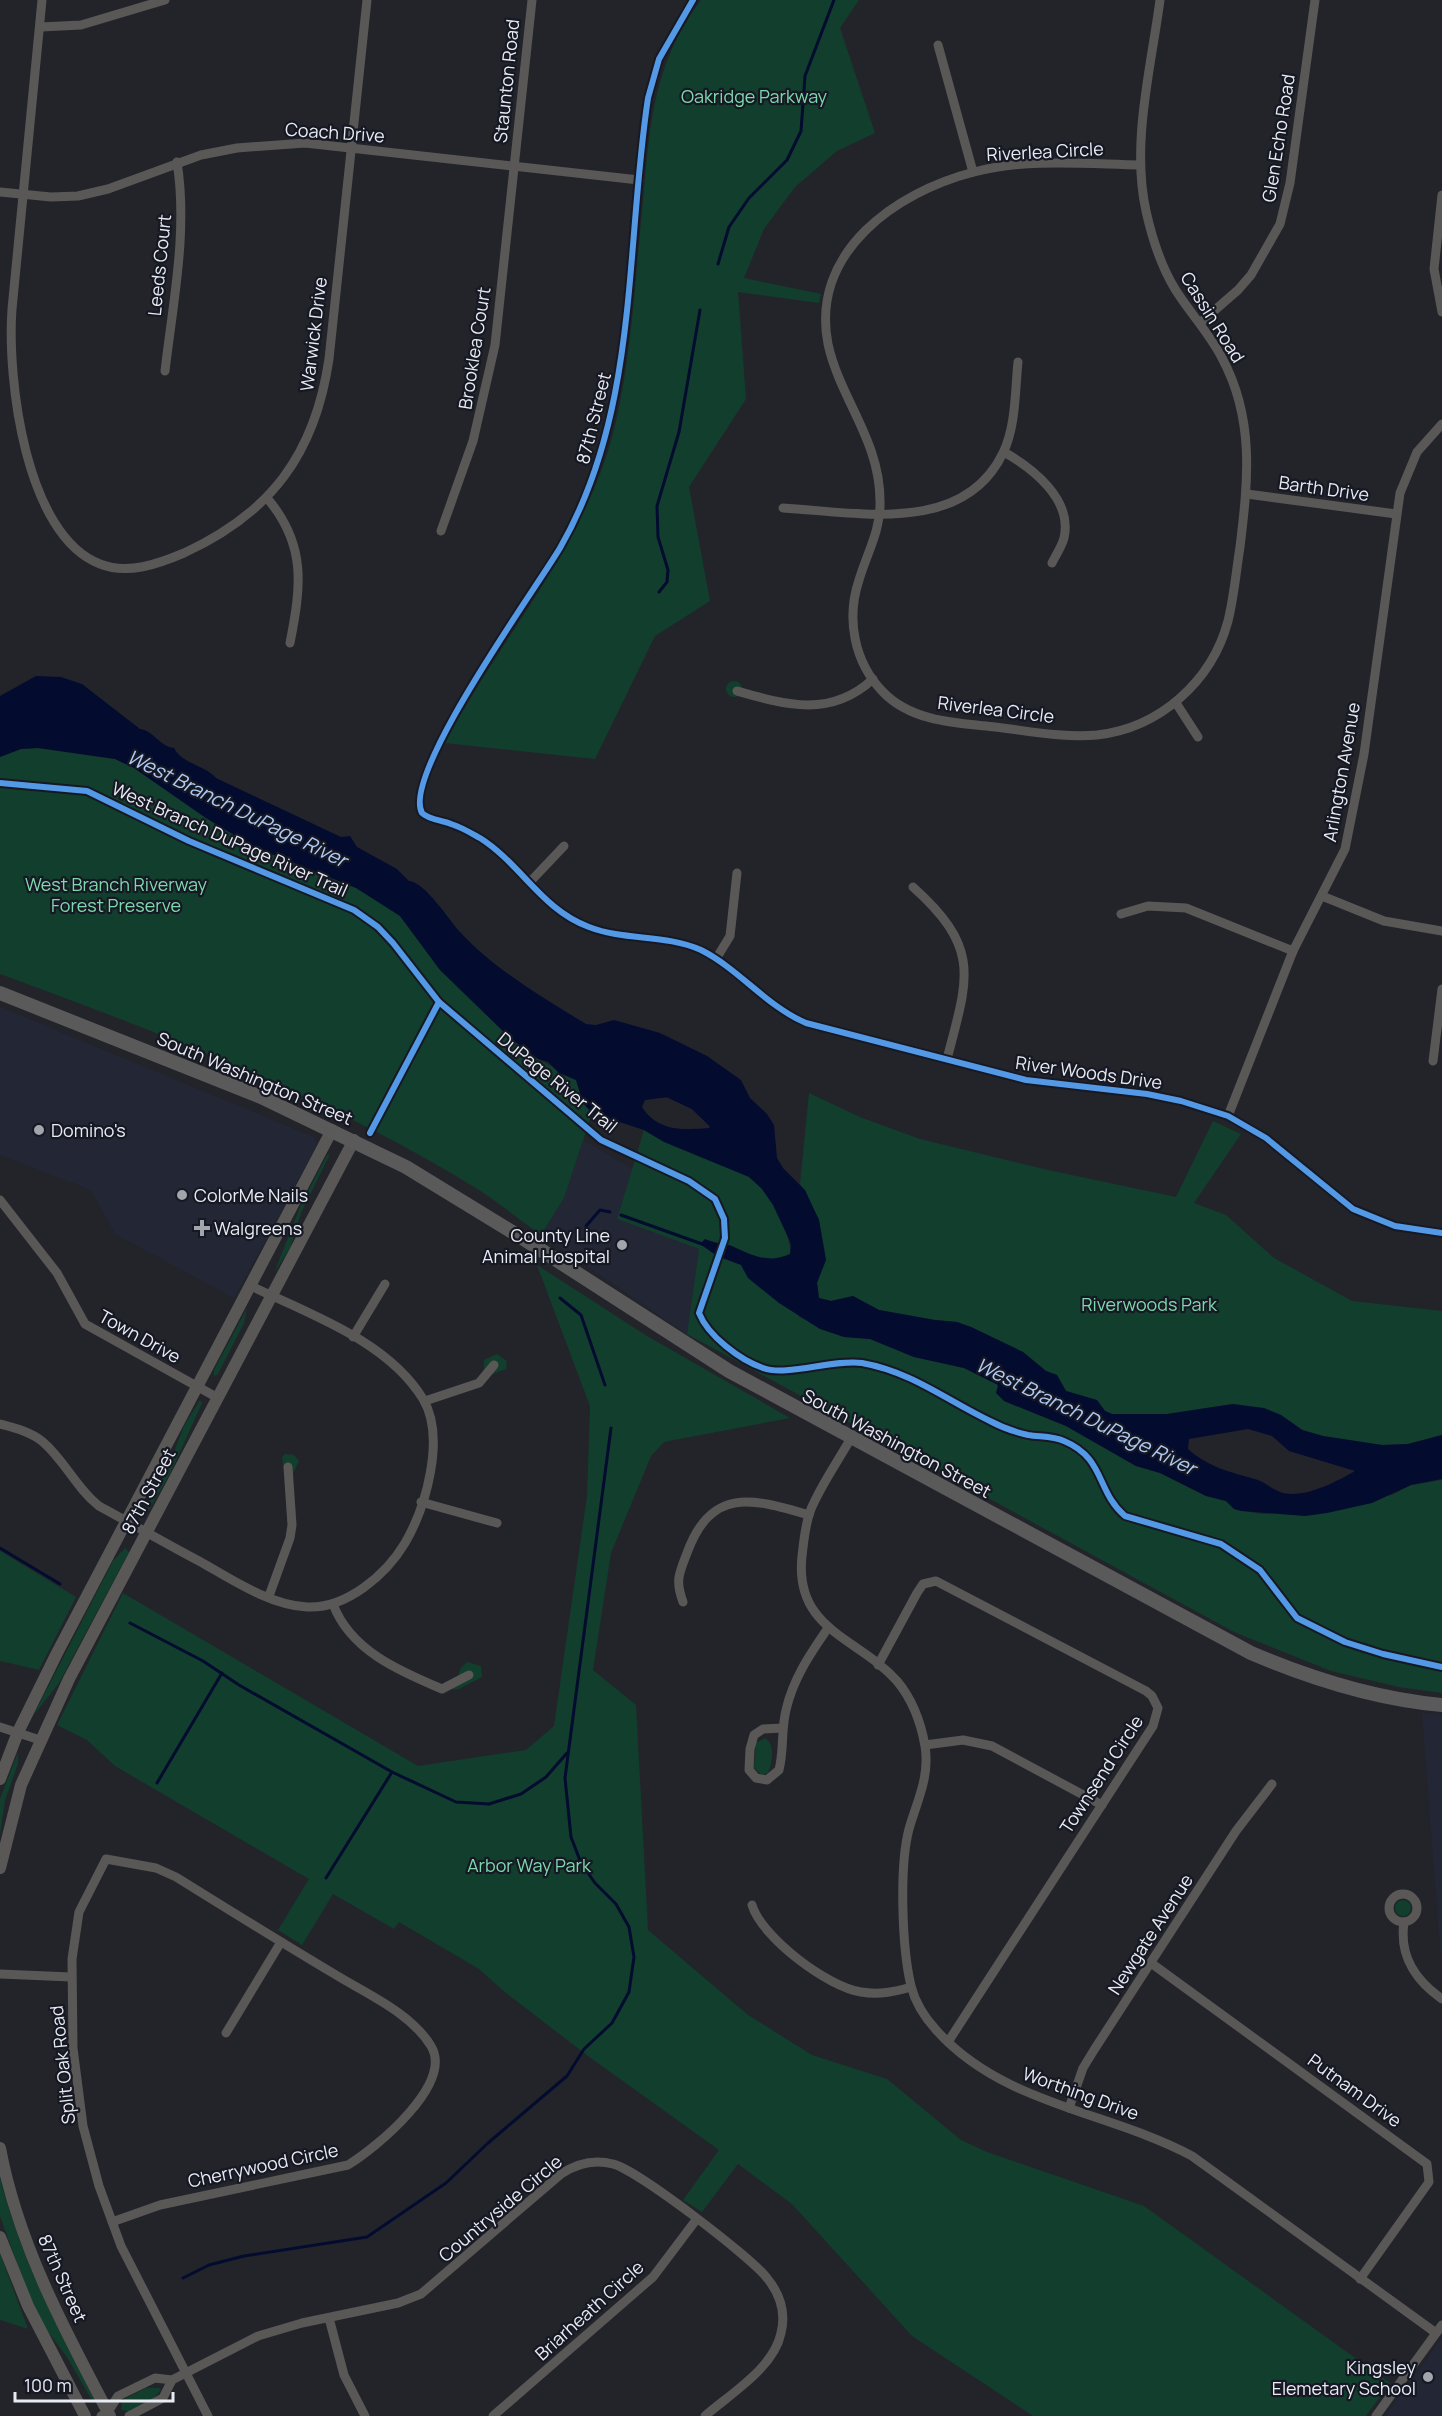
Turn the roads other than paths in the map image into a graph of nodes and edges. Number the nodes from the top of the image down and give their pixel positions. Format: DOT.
graph roads {
  1 [pos="42,0"];
  2 [pos="165,0"];
  3 [pos="367,0"];
  4 [pos="532,0"];
  5 [pos="693,0"];
  6 [pos="1160,0"];
  7 [pos="1315,0"];
  8 [pos="40,27"];
  9 [pos="938,45"];
  10 [pos="351,147"];
  11 [pos="177,162"];
  12 [pos="514,165"];
  13 [pos="1140,165"];
  14 [pos="973,172"];
  15 [pos="639,180"];
  16 [pos="0,192"];
  17 [pos="23,195"];
  18 [pos="1442,195"];
  19 [pos="1442,312"];
  20 [pos="1200,323"];
  21 [pos="10,355"];
  22 [pos="0,358"];
  23 [pos="1018,362"];
  24 [pos="165,371"];
  25 [pos="1442,424"];
  26 [pos="1004,452"];
  27 [pos="1247,494"];
  28 [pos="267,498"];
  29 [pos="783,508"];
  30 [pos="880,513"];
  31 [pos="1396,514"];
  32 [pos="441,531"];
  33 [pos="1052,562"];
  34 [pos="290,643"];
  35 [pos="873,679"];
  36 [pos="737,691"];
  37 [pos="1174,704"];
  38 [pos="1198,737"];
  39 [pos="419,808"];
  40 [pos="564,846"];
  41 [pos="737,873"];
  42 [pos="529,883"];
  43 [pos="913,887"];
  44 [pos="1322,896"];
  45 [pos="1121,914"];
  46 [pos="1442,931"];
  47 [pos="1293,951"];
  48 [pos="716,959"];
  49 [pos="1442,989"];
  50 [pos="0,993"];
  51 [pos="947,1059"];
  52 [pos="1433,1061"];
  53 [pos="1228,1116"];
  54 [pos="332,1130"];
  55 [pos="354,1140"];
  56 [pos="0,1200"];
  57 [pos="1442,1233"];
  58 [pos="385,1284"];
  59 [pos="251,1286"];
  60 [pos="272,1296"];
  61 [pos="353,1337"];
  62 [pos="494,1365"];
  63 [pos="197,1387"];
  64 [pos="218,1398"];
  65 [pos="424,1401"];
  66 [pos="0,1424"];
  67 [pos="851,1438"];
  68 [pos="288,1467"];
  69 [pos="421,1502"];
  70 [pos="809,1515"];
  71 [pos="126,1521"];
  72 [pos="497,1523"];
  73 [pos="147,1532"];
  74 [pos="269,1596"];
  75 [pos="683,1602"];
  76 [pos="333,1604"];
  77 [pos="828,1628"];
  78 [pos="878,1665"];
  79 [pos="470,1675"];
  80 [pos="1442,1705"];
  81 [pos="0,1726"];
  82 [pos="783,1728"];
  83 [pos="18,1732"];
  84 [pos="40,1740"];
  85 [pos="925,1744"];
  86 [pos="0,1779"];
  87 [pos="1272,1784"];
  88 [pos="1102,1805"];
  89 [pos="0,1868"];
  90 [pos="196,1890"];
  91 [pos="753,1905"];
  92 [pos="1404,1922"];
  93 [pos="281,1942"];
  94 [pos="1151,1963"];
  95 [pos="0,1974"];
  96 [pos="71,1977"];
  97 [pos="911,1987"];
  98 [pos="1442,1999"];
  99 [pos="226,2033"];
  100 [pos="948,2042"];
  101 [pos="1069,2108"];
  102 [pos="0,2148"];
  103 [pos="696,2220"];
  104 [pos="112,2222"];
  105 [pos="0,2237"];
  106 [pos="1360,2279"];
  107 [pos="329,2318"];
  108 [pos="1442,2325"];
  109 [pos="1436,2334"];
  110 [pos="185,2373"];
  111 [pos="171,2380"];
  112 [pos="109,2415"];
  113 [pos="85,2416"];
  114 [pos="129,2416"];
  115 [pos="208,2416"];
  116 [pos="365,2416"];
  117 [pos="494,2416"];
  118 [pos="705,2416"];
  119 [pos="1376,2416"];
  1 -- 8 [label="street, Warwick Drive"];
  2 -- 8 [label="street"];
  3 -- 10 [label="street, Warwick Drive"];
  4 -- 12 [label="street, Staunton Road"];
  5 -- 15 [label="street, 87th Street"];
  6 -- 13 [label="street, Cassin Road"];
  7 -- 20 [label="street, Glen Echo Road"];
  8 -- 17 [label="street, Warwick Drive"];
  9 -- 14 [label="street"];
  10 -- 11 [label="street, Coach Drive"];
  10 -- 12 [label="street, Coach Drive"];
  10 -- 28 [label="street, Warwick Drive"];
  11 -- 17 [label="street, Coach Drive"];
  11 -- 24 [label="street, Leeds Court"];
  12 -- 15 [label="street, Coach Drive"];
  12 -- 32 [label="street, Brooklea Court"];
  13 -- 14 [label="street, Riverlea Circle"];
  13 -- 20 [label="street, Cassin Road"];
  14 -- 30 [label="street, Riverlea Circle"];
  15 -- 39 [label="street, 87th Street"];
  16 -- 17 [label="street, Coach Drive"];
  17 -- 21 [label="street, Warwick Drive"];
  18 -- 19 [label="street"];
  20 -- 27 [label="street, Cassin Road"];
  21 -- 22 [label="street"];
  21 -- 28 [label="street, Warwick Drive"];
  23 -- 26 [label="street"];
  25 -- 31 [label="street, Arlington Avenue"];
  26 -- 30 [label="street"];
  26 -- 33 [label="street"];
  27 -- 31 [label="street, Barth Drive"];
  27 -- 37 [label="street, Cassin Road"];
  28 -- 34 [label="street"];
  29 -- 30 [label="street"];
  30 -- 35 [label="street, Riverlea Circle"];
  31 -- 44 [label="street, Arlington Avenue"];
  35 -- 36 [label="street"];
  35 -- 37 [label="street, Riverlea Circle"];
  37 -- 38 [label="street"];
  39 -- 42 [label="street, River Woods Drive"];
  40 -- 42 [label="street"];
  41 -- 48 [label="street"];
  42 -- 48 [label="street, River Woods Drive"];
  43 -- 51 [label="street"];
  44 -- 46 [label="street"];
  44 -- 47 [label="street, Arlington Avenue"];
  45 -- 47 [label="street"];
  47 -- 53 [label="street, Arlington Avenue"];
  48 -- 51 [label="street, River Woods Drive"];
  49 -- 52 [label="street"];
  50 -- 54 [label="main road, South Washington Street"];
  51 -- 53 [label="street, River Woods Drive"];
  53 -- 57 [label="street, River Woods Drive"];
  54 -- 55 [label="main road, South Washington Street"];
  54 -- 59 [label="street, 87th Street"];
  55 -- 60 [label="street, 87th Street"];
  55 -- 67 [label="main road, South Washington Street"];
  56 -- 63 [label="street, Town Drive"];
  58 -- 61 [label="street"];
  59 -- 60 [label="street"];
  59 -- 63 [label="street, 87th Street"];
  60 -- 61 [label="street"];
  60 -- 64 [label="street, 87th Street"];
  61 -- 65 [label="street"];
  62 -- 65 [label="street"];
  63 -- 64 [label="street, Town Drive"];
  63 -- 71 [label="street, 87th Street"];
  64 -- 73 [label="street, 87th Street"];
  65 -- 69 [label="street"];
  66 -- 71 [label="street"];
  67 -- 70 [label="street, Worthing Drive"];
  67 -- 80 [label="main road, South Washington Street"];
  68 -- 74 [label="street"];
  69 -- 72 [label="street"];
  69 -- 76 [label="street"];
  70 -- 75 [label="street"];
  70 -- 77 [label="street, Worthing Drive"];
  71 -- 73 [label="street"];
  71 -- 83 [label="street, 87th Street"];
  73 -- 74 [label="street"];
  73 -- 84 [label="street, 87th Street"];
  74 -- 76 [label="street"];
  76 -- 79 [label="street"];
  77 -- 78 [label="street, Worthing Drive"];
  77 -- 82 [label="street"];
  78 -- 85 [label="street, Worthing Drive"];
  78 -- 88 [label="street, Townsend Circle"];
  81 -- 83 [label="street"];
  82 -- 82 [label="street"];
  83 -- 84 [label="street"];
  83 -- 86 [label="street, 87th Street"];
  84 -- 89 [label="street, 87th Street"];
  85 -- 88 [label="street"];
  85 -- 97 [label="street, Worthing Drive"];
  87 -- 94 [label="street, Newgate Avenue"];
  88 -- 100 [label="street, Townsend Circle"];
  90 -- 93 [label="street, Cherrywood Circle"];
  90 -- 96 [label="street, Split Oak Road"];
  91 -- 97 [label="street"];
  92 -- 98 [label="street"];
  93 -- 99 [label="street"];
  93 -- 104 [label="street, Cherrywood Circle"];
  94 -- 101 [label="street, Newgate Avenue"];
  94 -- 106 [label="street, Putnam Drive"];
  95 -- 96 [label="street"];
  96 -- 104 [label="street, Split Oak Road"];
  97 -- 100 [label="street, Worthing Drive"];
  100 -- 101 [label="street, Worthing Drive"];
  101 -- 106 [label="street, Worthing Drive"];
  102 -- 112 [label="street, 87th Street"];
  103 -- 107 [label="street, Countryside Circle"];
  103 -- 117 [label="street, Briarheath Circle"];
  103 -- 118 [label="street, Countryside Circle"];
  104 -- 110 [label="street, Split Oak Road"];
  105 -- 113 [label="street"];
  106 -- 109 [label="street, Worthing Drive"];
  107 -- 110 [label="street, Countryside Circle"];
  107 -- 116 [label="street"];
  108 -- 109 [label="street"];
  109 -- 119 [label="street"];
  110 -- 111 [label="street, Countryside Circle"];
  110 -- 115 [label="street, Split Oak Road"];
  111 -- 112 [label="street, Countryside Circle"];
  111 -- 114 [label="street, Countryside Circle"];
}
